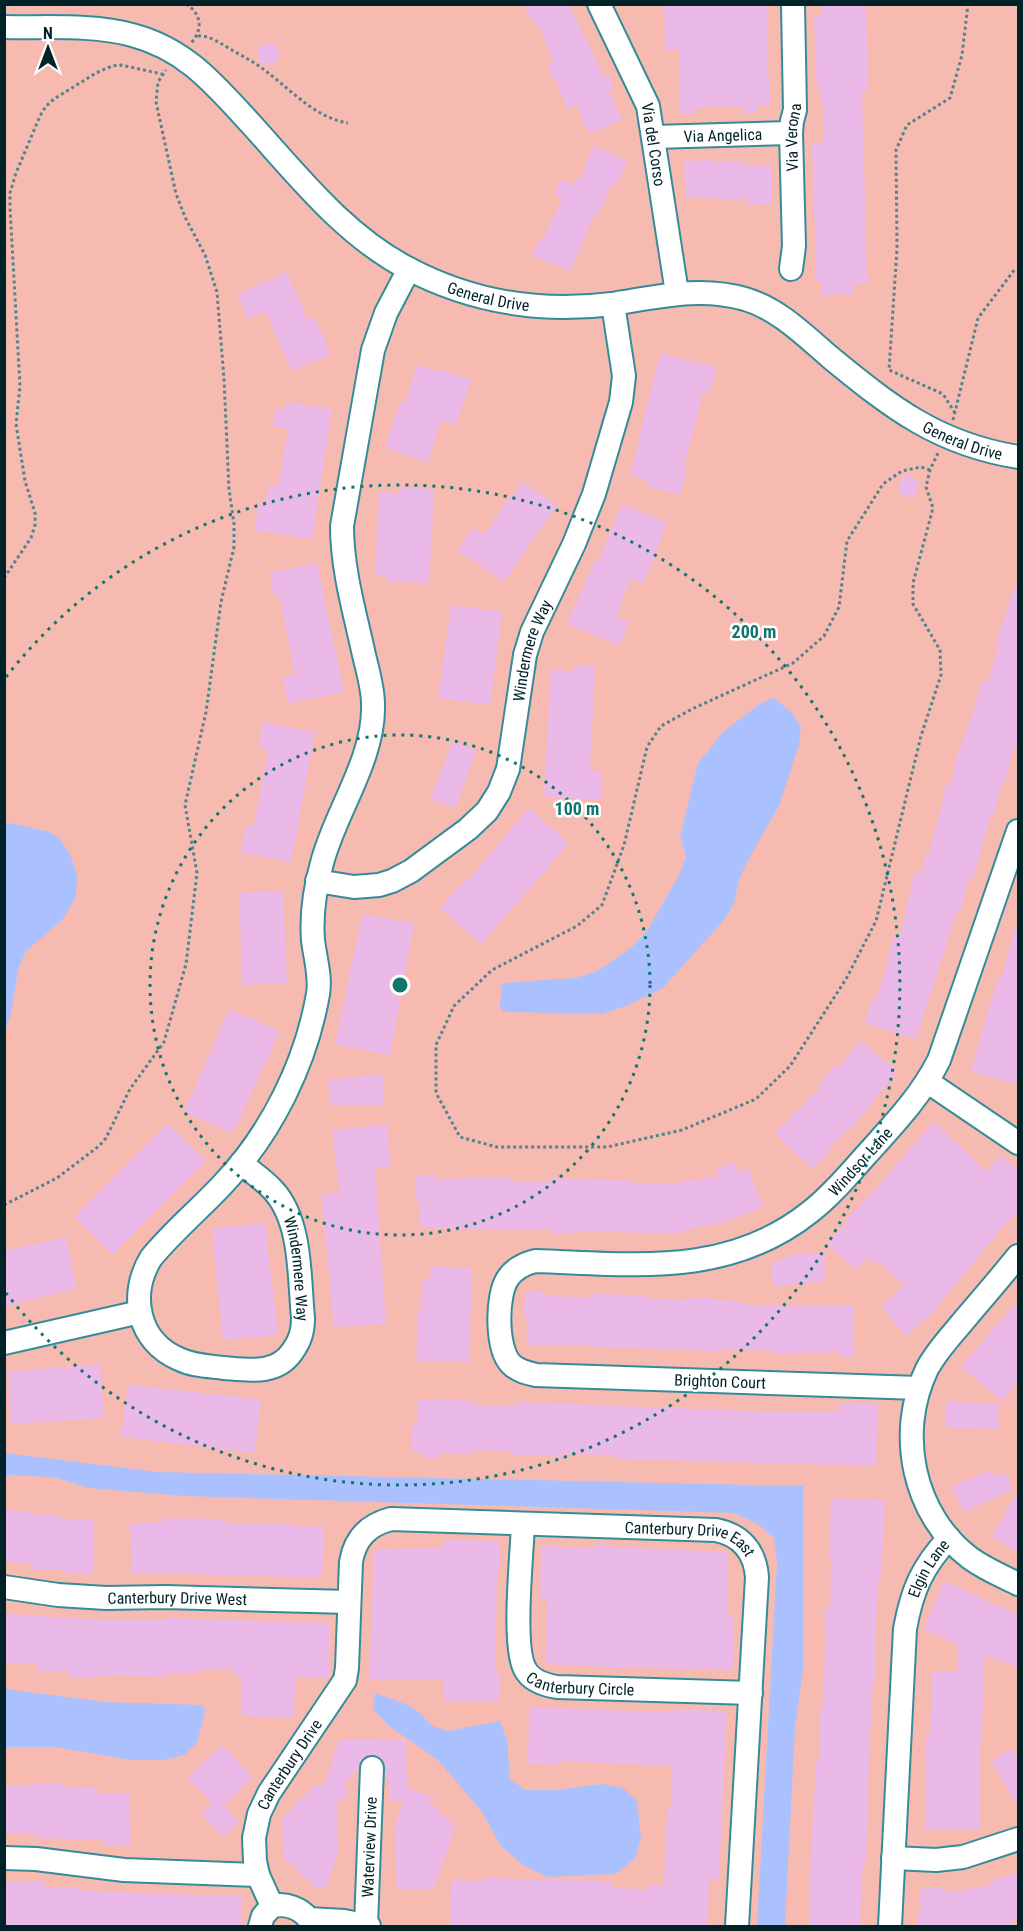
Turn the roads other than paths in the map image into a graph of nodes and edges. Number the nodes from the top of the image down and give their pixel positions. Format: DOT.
graph roads {
  1 [pos="599,4"];
  2 [pos="793,4"];
  3 [pos="4,27"];
  4 [pos="792,133"];
  5 [pos="654,137"];
  6 [pos="409,269"];
  7 [pos="791,269"];
  8 [pos="678,293"];
  9 [pos="613,304"];
  10 [pos="1018,457"];
  11 [pos="1018,831"];
  12 [pos="317,880"];
  13 [pos="928,1082"];
  14 [pos="1018,1143"];
  15 [pos="241,1163"];
  16 [pos="1018,1256"];
  17 [pos="140,1312"];
  18 [pos="4,1343"];
  19 [pos="521,1372"];
  20 [pos="919,1388"];
  21 [pos="523,1524"];
  22 [pos="949,1538"];
  23 [pos="1018,1584"];
  24 [pos="4,1587"];
  25 [pos="349,1602"];
  26 [pos="751,1694"];
  27 [pos="372,1768"];
  28 [pos="1018,1839"];
  29 [pos="4,1857"];
  30 [pos="893,1858"];
  31 [pos="258,1875"];
  32 [pos="272,1905"];
  33 [pos="310,1923"];
  34 [pos="260,1926"];
  35 [pos="367,1926"];
  36 [pos="737,1926"];
  37 [pos="890,1926"];
  1 -- 5 [label="street, Via del Corso"];
  2 -- 4 [label="street, Via Verona"];
  3 -- 6 [label="street, General Drive"];
  4 -- 5 [label="street, Via Angelica"];
  4 -- 7 [label="street, Via Verona"];
  5 -- 8 [label="street, Via del Corso"];
  6 -- 9 [label="street, General Drive"];
  6 -- 12 [label="street, Windermere Way"];
  8 -- 9 [label="street, General Drive"];
  8 -- 10 [label="street, General Drive"];
  9 -- 12 [label="street, Windermere Way"];
  11 -- 13 [label="street, Windsor Lane"];
  12 -- 15 [label="street, Windermere Way"];
  13 -- 14 [label="street"];
  13 -- 19 [label="street, Windsor Lane"];
  15 -- 17 [label="street, Windermere Way"];
  15 -- 17 [label="street, Windermere Way"];
  16 -- 20 [label="street, Elgin Lane"];
  17 -- 18 [label="street"];
  19 -- 20 [label="street, Brighton Court"];
  20 -- 22 [label="street, Elgin Lane"];
  21 -- 25 [label="street, Canterbury Drive East"];
  21 -- 26 [label="street, Canterbury Circle"];
  21 -- 26 [label="street, Canterbury Drive East"];
  22 -- 23 [label="street"];
  22 -- 30 [label="street, Elgin Lane"];
  24 -- 25 [label="street, Canterbury Drive West"];
  25 -- 31 [label="street, Canterbury Drive"];
  26 -- 36 [label="street, Canterbury Drive East"];
  27 -- 35 [label="street, Waterview Drive"];
  28 -- 30 [label="street"];
  29 -- 31 [label="street"];
  30 -- 37 [label="street, Elgin Lane"];
  31 -- 32 [label="street, Canterbury Drive"];
  32 -- 33 [label="street"];
  32 -- 34 [label="street"];
  33 -- 35 [label="street"];
}
